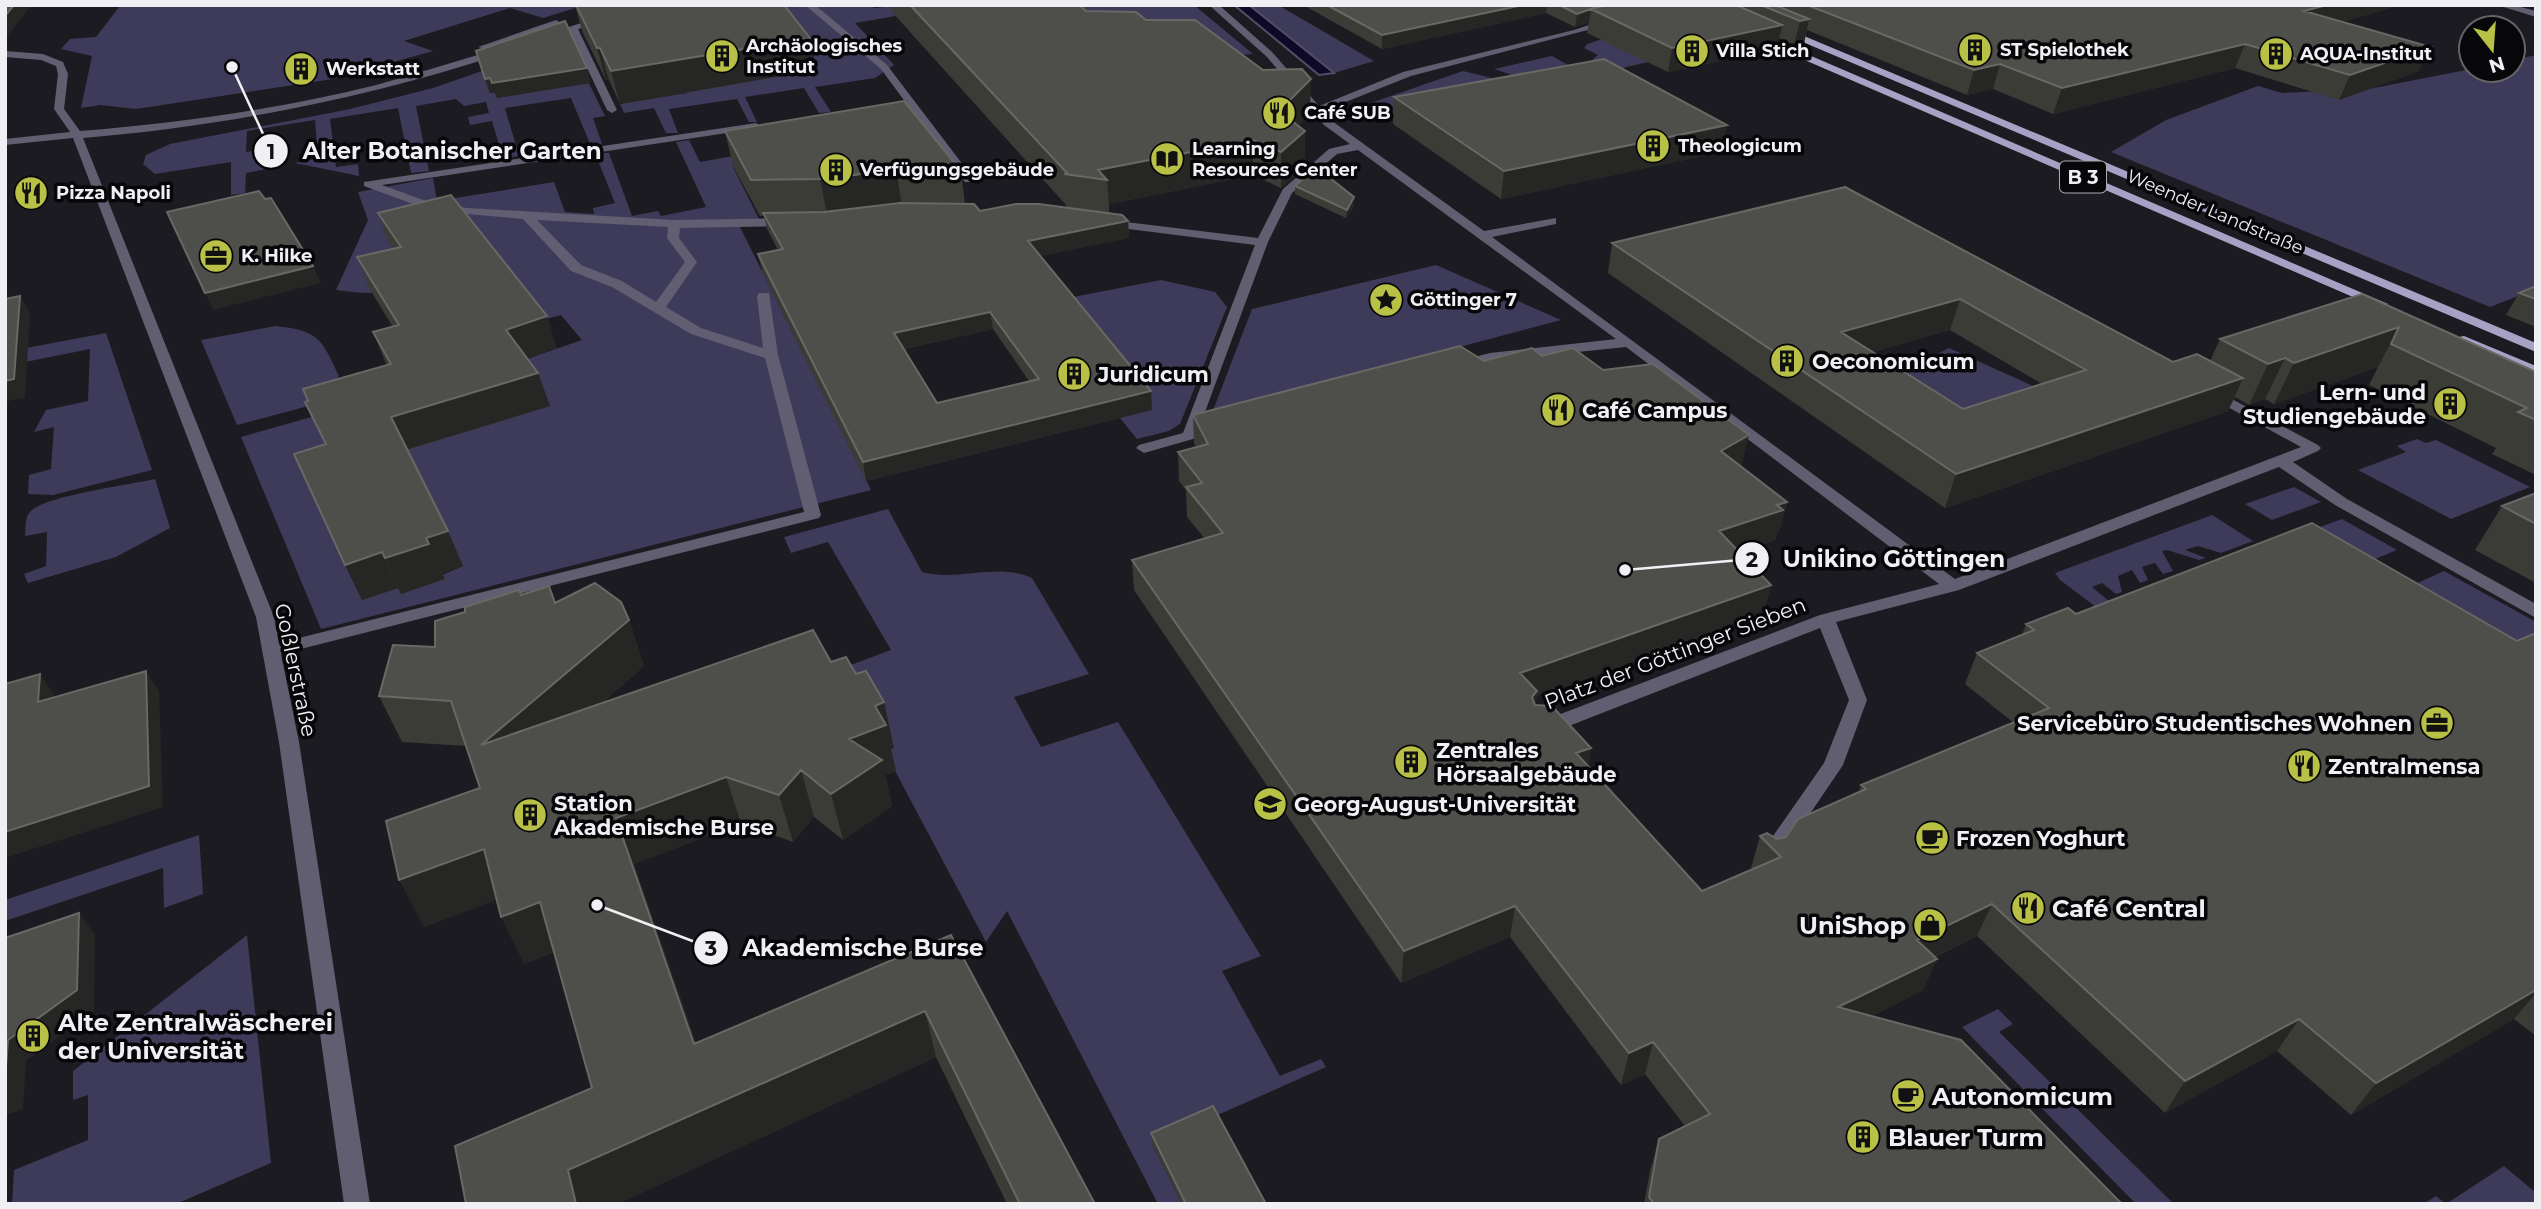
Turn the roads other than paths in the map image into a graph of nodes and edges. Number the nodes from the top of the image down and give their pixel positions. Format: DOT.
graph roads {
  1 [pos="809,5"];
  2 [pos="1213,5"];
  3 [pos="1634,5"];
  4 [pos="2501,5"];
  5 [pos="2536,14"];
  6 [pos="1768,24"];
  7 [pos="572,27"];
  8 [pos="1748,32"];
  9 [pos="5,54"];
  10 [pos="914,105"];
  11 [pos="612,110"];
  12 [pos="877,110"];
  13 [pos="1317,110"];
  14 [pos="767,125"];
  15 [pos="76,133"];
  16 [pos="5,142"];
  17 [pos="1360,146"];
  18 [pos="969,180"];
  19 [pos="528,217"];
  20 [pos="1087,220"];
  21 [pos="1552,221"];
  22 [pos="802,222"];
  23 [pos="674,225"];
  24 [pos="1484,235"];
  25 [pos="1262,243"];
  26 [pos="764,296"];
  27 [pos="657,309"];
  28 [pos="2390,309"];
  29 [pos="2454,336"];
  30 [pos="1629,342"];
  31 [pos="2536,348"];
  32 [pos="771,355"];
  33 [pos="1438,371"];
  34 [pos="2536,371"];
  35 [pos="2201,387"];
  36 [pos="1229,425"];
  37 [pos="1189,435"];
  38 [pos="1144,448"];
  39 [pos="2281,461"];
  40 [pos="1953,586"];
  41 [pos="2536,612"];
  42 [pos="1826,619"];
  43 [pos="273,650"];
  44 [pos="1540,730"];
  45 [pos="1768,860"];
  46 [pos="357,1204"];
  1 -- 10 [label="street"];
  2 -- 13 [label="street"];
  3 -- 13 [label="street"];
  4 -- 5 [label="street"];
  6 -- 31 [label="main road, Weender Landstraße / B 3"];
  7 -- 11 [label="street"];
  7 -- 15 [label="street"];
  7 -- 15 [label="street"];
  8 -- 28 [label="main road, Weender Landstraße / B 3"];
  9 -- 15 [label="street, Goßlerstraße"];
  10 -- 12 [label="street"];
  10 -- 18 [label="street"];
  13 -- 17 [label="street"];
  14 -- 19 [label="street"];
  15 -- 16 [label="street"];
  15 -- 43 [label="street, Goßlerstraße"];
  17 -- 24 [label="street"];
  17 -- 25 [label="street"];
  19 -- 23 [label="street"];
  19 -- 27 [label="street"];
  20 -- 25 [label="street"];
  21 -- 24 [label="street"];
  22 -- 23 [label="street"];
  23 -- 27 [label="street"];
  24 -- 30 [label="street"];
  25 -- 37 [label="street"];
  26 -- 32 [label="street"];
  27 -- 32 [label="street"];
  29 -- 34 [label="main road"];
  30 -- 33 [label="street"];
  30 -- 40 [label="street"];
  32 -- 43 [label="street"];
  35 -- 39 [label="street, Platz der Göttinger Sieben"];
  36 -- 37 [label="street"];
  37 -- 38 [label="street"];
  39 -- 40 [label="street, Platz der Göttinger Sieben"];
  39 -- 41 [label="street"];
  40 -- 42 [label="street, Platz der Göttinger Sieben"];
  42 -- 44 [label="street, Platz der Göttinger Sieben"];
  42 -- 45 [label="street, Platz der Göttinger Sieben"];
  43 -- 46 [label="street, Goßlerstraße"];
}
